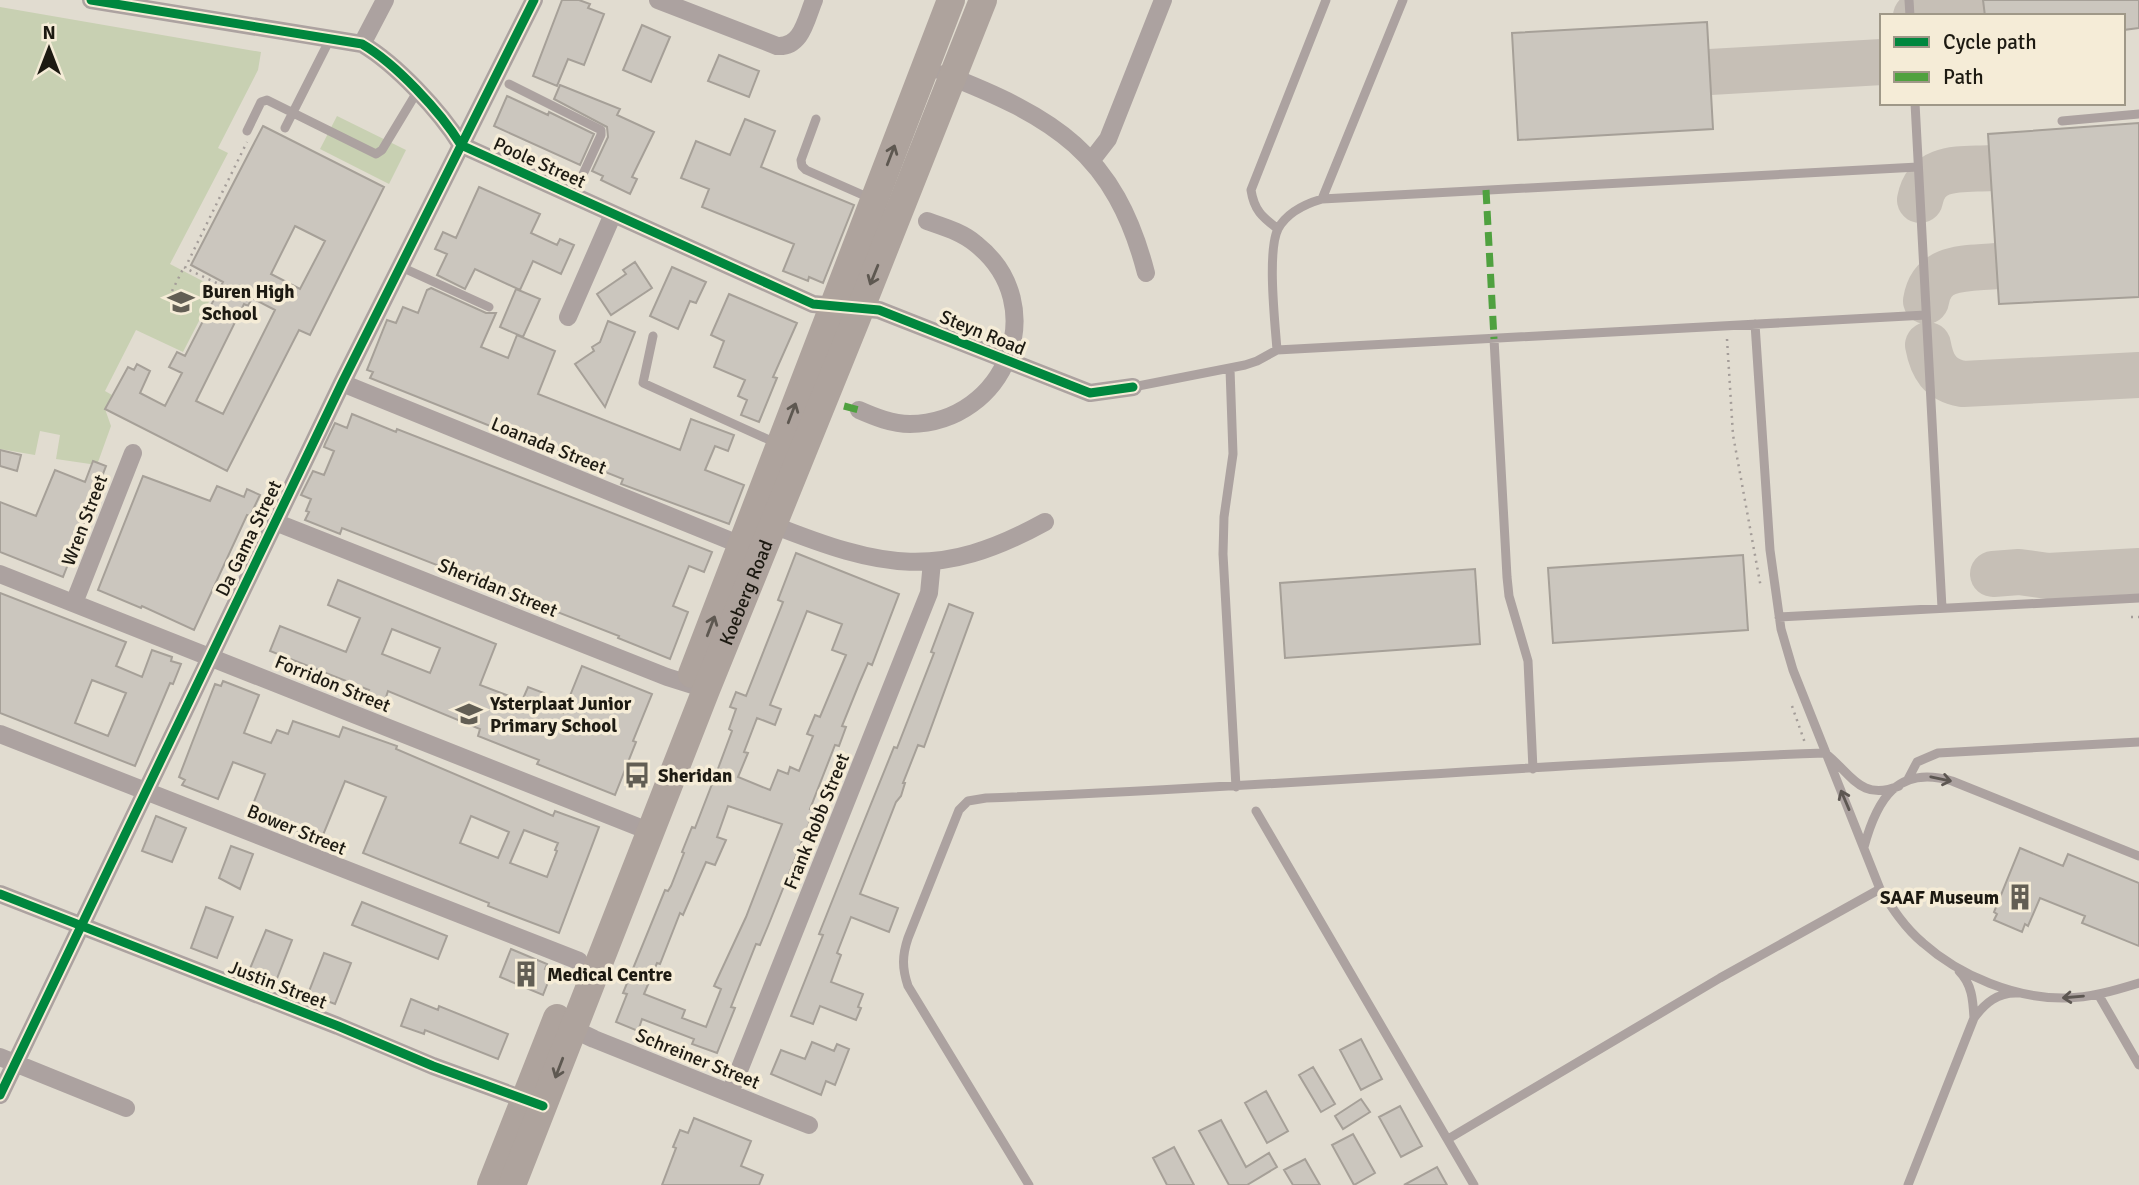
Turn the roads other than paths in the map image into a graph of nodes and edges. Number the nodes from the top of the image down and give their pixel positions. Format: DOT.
graph roads {
  1 [pos="91,0"];
  2 [pos="385,0"];
  3 [pos="534,0"];
  4 [pos="658,0"];
  5 [pos="814,0"];
  6 [pos="951,0"];
  7 [pos="983,0"];
  8 [pos="1163,0"];
  9 [pos="1326,0"];
  10 [pos="1403,0"];
  11 [pos="158,6"];
  12 [pos="696,7"];
  13 [pos="330,39"];
  14 [pos="362,44"];
  15 [pos="924,67"];
  16 [pos="952,78"];
  17 [pos="509,84"];
  18 [pos="417,92"];
  19 [pos="1915,105"];
  20 [pos="293,113"];
  21 [pos="2139,114"];
  22 [pos="816,119"];
  23 [pos="2062,121"];
  24 [pos="285,128"];
  25 [pos="247,131"];
  26 [pos="461,145"];
  27 [pos="1091,161"];
  28 [pos="1918,167"];
  29 [pos="572,196"];
  30 [pos="874,199"];
  31 [pos="1322,199"];
  32 [pos="613,214"];
  33 [pos="928,221"];
  34 [pos="1278,229"];
  35 [pos="399,266"];
  36 [pos="1146,273"];
  37 [pos="834,305"];
  38 [pos="489,307"];
  39 [pos="861,307"];
  40 [pos="1926,314"];
  41 [pos="568,317"];
  42 [pos="1755,324"];
  43 [pos="653,336"];
  44 [pos="1494,339"];
  45 [pos="1277,350"];
  46 [pos="1006,360"];
  47 [pos="1230,369"];
  48 [pos="342,383"];
  49 [pos="1133,387"];
  50 [pos="859,410"];
  51 [pos="780,444"];
  52 [pos="133,453"];
  53 [pos="275,522"];
  54 [pos="1045,522"];
  55 [pos="773,525"];
  56 [pos="741,545"];
  57 [pos="932,562"];
  58 [pos="0,574"];
  59 [pos="2139,598"];
  60 [pos="74,603"];
  61 [pos="1942,608"];
  62 [pos="1779,617"];
  63 [pos="210,656"];
  64 [pos="697,686"];
  65 [pos="0,734"];
  66 [pos="2139,742"];
  67 [pos="1825,753"];
  68 [pos="1533,769"];
  69 [pos="1903,784"];
  70 [pos="1236,787"];
  71 [pos="145,791"];
  72 [pos="1256,811"];
  73 [pos="642,828"];
  74 [pos="1864,847"];
  75 [pos="2139,856"];
  76 [pos="1880,889"];
  77 [pos="0,894"];
  78 [pos="82,926"];
  79 [pos="579,961"];
  80 [pos="1951,964"];
  81 [pos="2139,983"];
  82 [pos="2027,993"];
  83 [pos="2098,994"];
  84 [pos="1974,1017"];
  85 [pos="573,1029"];
  86 [pos="8,1060"];
  87 [pos="2139,1065"];
  88 [pos="730,1093"];
  89 [pos="0,1095"];
  90 [pos="534,1103"];
  91 [pos="126,1108"];
  92 [pos="809,1125"];
  93 [pos="1448,1139"];
  94 [pos="491,1185"];
  95 [pos="512,1185"];
  96 [pos="1030,1185"];
  97 [pos="1474,1185"];
  98 [pos="1908,1185"];
  1 -- 11 [label="street, Poole Street"];
  2 -- 14 [label="street"];
  3 -- 26 [label="street, Da Gama Street"];
  4 -- 12 [label="street"];
  5 -- 12 [label="street"];
  6 -- 15 [label="main road, Koeberg Road"];
  7 -- 16 [label="main road, Koeberg Road"];
  8 -- 27 [label="street"];
  9 -- 34 [label="lane"];
  10 -- 31 [label="lane"];
  11 -- 13 [label="street, Poole Street"];
  13 -- 14 [label="street, Poole Street"];
  13 -- 20 [label="lane"];
  14 -- 18 [label="street, Poole Street"];
  15 -- 16 [label="street"];
  30 -- 15 [label="main road, Koeberg Road, one-way"];
  16 -- 27 [label="street"];
  16 -- 39 [label="main road, Koeberg Road, one-way"];
  17 -- 29 [label="lane"];
  18 -- 20 [label="lane"];
  18 -- 26 [label="street, Poole Street"];
  19 -- 28 [label="lane"];
  20 -- 24 [label="lane"];
  20 -- 25 [label="lane"];
  21 -- 23 [label="lane"];
  22 -- 30 [label="lane"];
  26 -- 29 [label="street, Poole Street"];
  26 -- 35 [label="street, Da Gama Street"];
  27 -- 36 [label="street"];
  28 -- 31 [label="lane"];
  28 -- 40 [label="lane"];
  29 -- 32 [label="street, Poole Street"];
  30 -- 37 [label="main road, Koeberg Road"];
  31 -- 34 [label="lane"];
  32 -- 37 [label="street, Poole Street"];
  32 -- 41 [label="street"];
  33 -- 46 [label="street"];
  34 -- 45 [label="lane"];
  35 -- 38 [label="lane"];
  35 -- 48 [label="street, Da Gama Street"];
  37 -- 39 [label="street, Steyn Road"];
  51 -- 37 [label="main road, Koeberg Road, one-way"];
  39 -- 46 [label="street, Steyn Road"];
  39 -- 55 [label="main road, Koeberg Road"];
  40 -- 42 [label="lane"];
  40 -- 61 [label="lane"];
  42 -- 44 [label="lane"];
  42 -- 62 [label="lane"];
  43 -- 51 [label="lane"];
  44 -- 45 [label="lane"];
  44 -- 68 [label="lane"];
  45 -- 47 [label="lane"];
  46 -- 49 [label="street, Steyn Road"];
  46 -- 50 [label="street"];
  47 -- 49 [label="lane"];
  47 -- 70 [label="lane"];
  48 -- 53 [label="street, Da Gama Street"];
  48 -- 56 [label="street, Loanada Street"];
  51 -- 56 [label="main road, Koeberg Road"];
  52 -- 60 [label="street, Wren Street"];
  53 -- 63 [label="street, Da Gama Street"];
  53 -- 64 [label="street, Sheridan Street"];
  54 -- 57 [label="street"];
  55 -- 57 [label="street"];
  55 -- 64 [label="main road, Koeberg Road"];
  64 -- 56 [label="main road, Koeberg Road, one-way"];
  57 -- 88 [label="street, Frank Robb Street"];
  58 -- 60 [label="street, Forridon Street"];
  59 -- 61 [label="lane"];
  60 -- 63 [label="street, Forridon Street"];
  61 -- 62 [label="lane"];
  62 -- 67 [label="lane"];
  63 -- 71 [label="street, Da Gama Street"];
  63 -- 73 [label="street, Forridon Street"];
  64 -- 73 [label="main road, Koeberg Road"];
  65 -- 71 [label="street, Bower Street"];
  66 -- 69 [label="lane"];
  67 -- 68 [label="lane"];
  67 -- 69 [label="lane"];
  74 -- 67 [label="lane, one-way"];
  68 -- 70 [label="lane"];
  69 -- 74 [label="lane"];
  69 -- 75 [label="lane, one-way"];
  70 -- 96 [label="lane"];
  71 -- 78 [label="street, Da Gama Street"];
  71 -- 79 [label="street, Bower Street"];
  72 -- 93 [label="lane"];
  73 -- 79 [label="main road, Koeberg Road"];
  73 -- 85 [label="main road, Koeberg Road"];
  74 -- 76 [label="lane"];
  76 -- 80 [label="lane"];
  76 -- 93 [label="lane"];
  77 -- 78 [label="street, Justin Street"];
  78 -- 86 [label="street, Da Gama Street"];
  78 -- 90 [label="street, Justin Street"];
  79 -- 90 [label="main road, Koeberg Road"];
  80 -- 82 [label="lane"];
  80 -- 84 [label="lane"];
  81 -- 83 [label="lane"];
  83 -- 82 [label="lane, one-way"];
  82 -- 84 [label="lane"];
  83 -- 87 [label="lane"];
  84 -- 98 [label="lane"];
  85 -- 88 [label="street, Schreiner Street"];
  85 -- 90 [label="main road, Koeberg Road, one-way"];
  86 -- 89 [label="street, Da Gama Street"];
  86 -- 91 [label="street"];
  88 -- 92 [label="street, Schreiner Street"];
  90 -- 94 [label="main road, Koeberg Road"];
  90 -- 95 [label="main road, Koeberg Road"];
  93 -- 97 [label="lane"];
}
